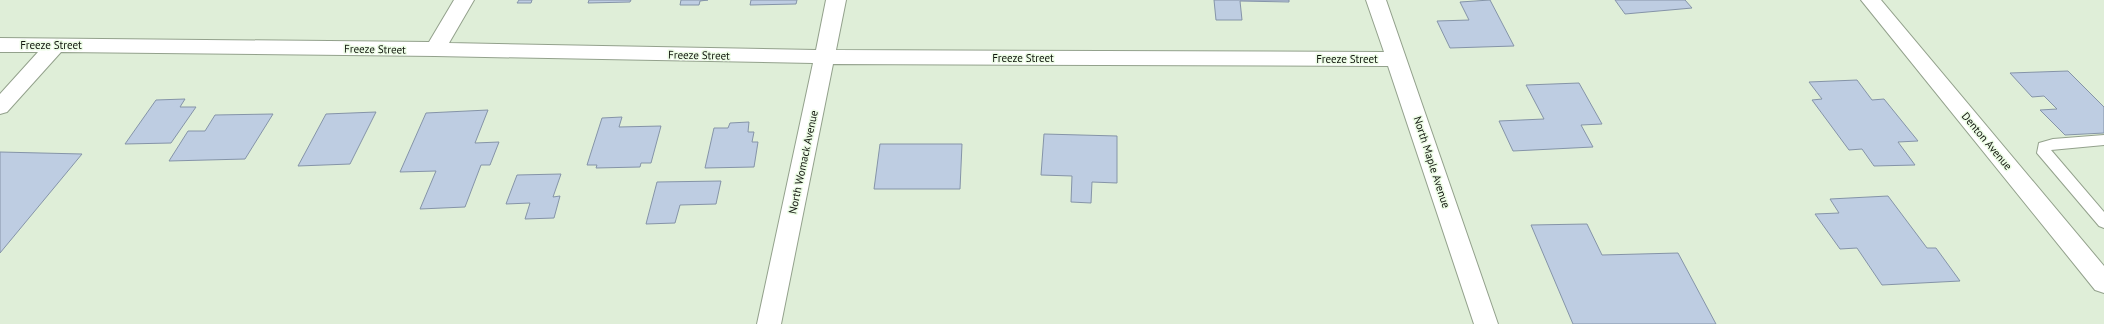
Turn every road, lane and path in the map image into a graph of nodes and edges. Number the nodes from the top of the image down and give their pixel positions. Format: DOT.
graph roads {
  1 [pos="464,0"];
  2 [pos="836,0"];
  3 [pos="1376,0"];
  4 [pos="1870,0"];
  5 [pos="0,45"];
  6 [pos="56,45"];
  7 [pos="435,49"];
  8 [pos="824,58"];
  9 [pos="1398,59"];
  10 [pos="0,107"];
  11 [pos="2104,140"];
  12 [pos="2104,222"];
  13 [pos="2104,283"];
  14 [pos="769,324"];
  15 [pos="1486,324"];
  1 -- 7 [label="street"];
  2 -- 8 [label="street, North Womack Avenue"];
  3 -- 9 [label="street, North Maple Avenue"];
  4 -- 13 [label="street, Denton Avenue"];
  5 -- 6 [label="street, Freeze Street"];
  6 -- 7 [label="street, Freeze Street"];
  6 -- 10 [label="street"];
  7 -- 8 [label="street, Freeze Street"];
  8 -- 9 [label="street, Freeze Street"];
  8 -- 14 [label="street, North Womack Avenue"];
  9 -- 15 [label="street, North Maple Avenue"];
  11 -- 12 [label="lane"];
}
